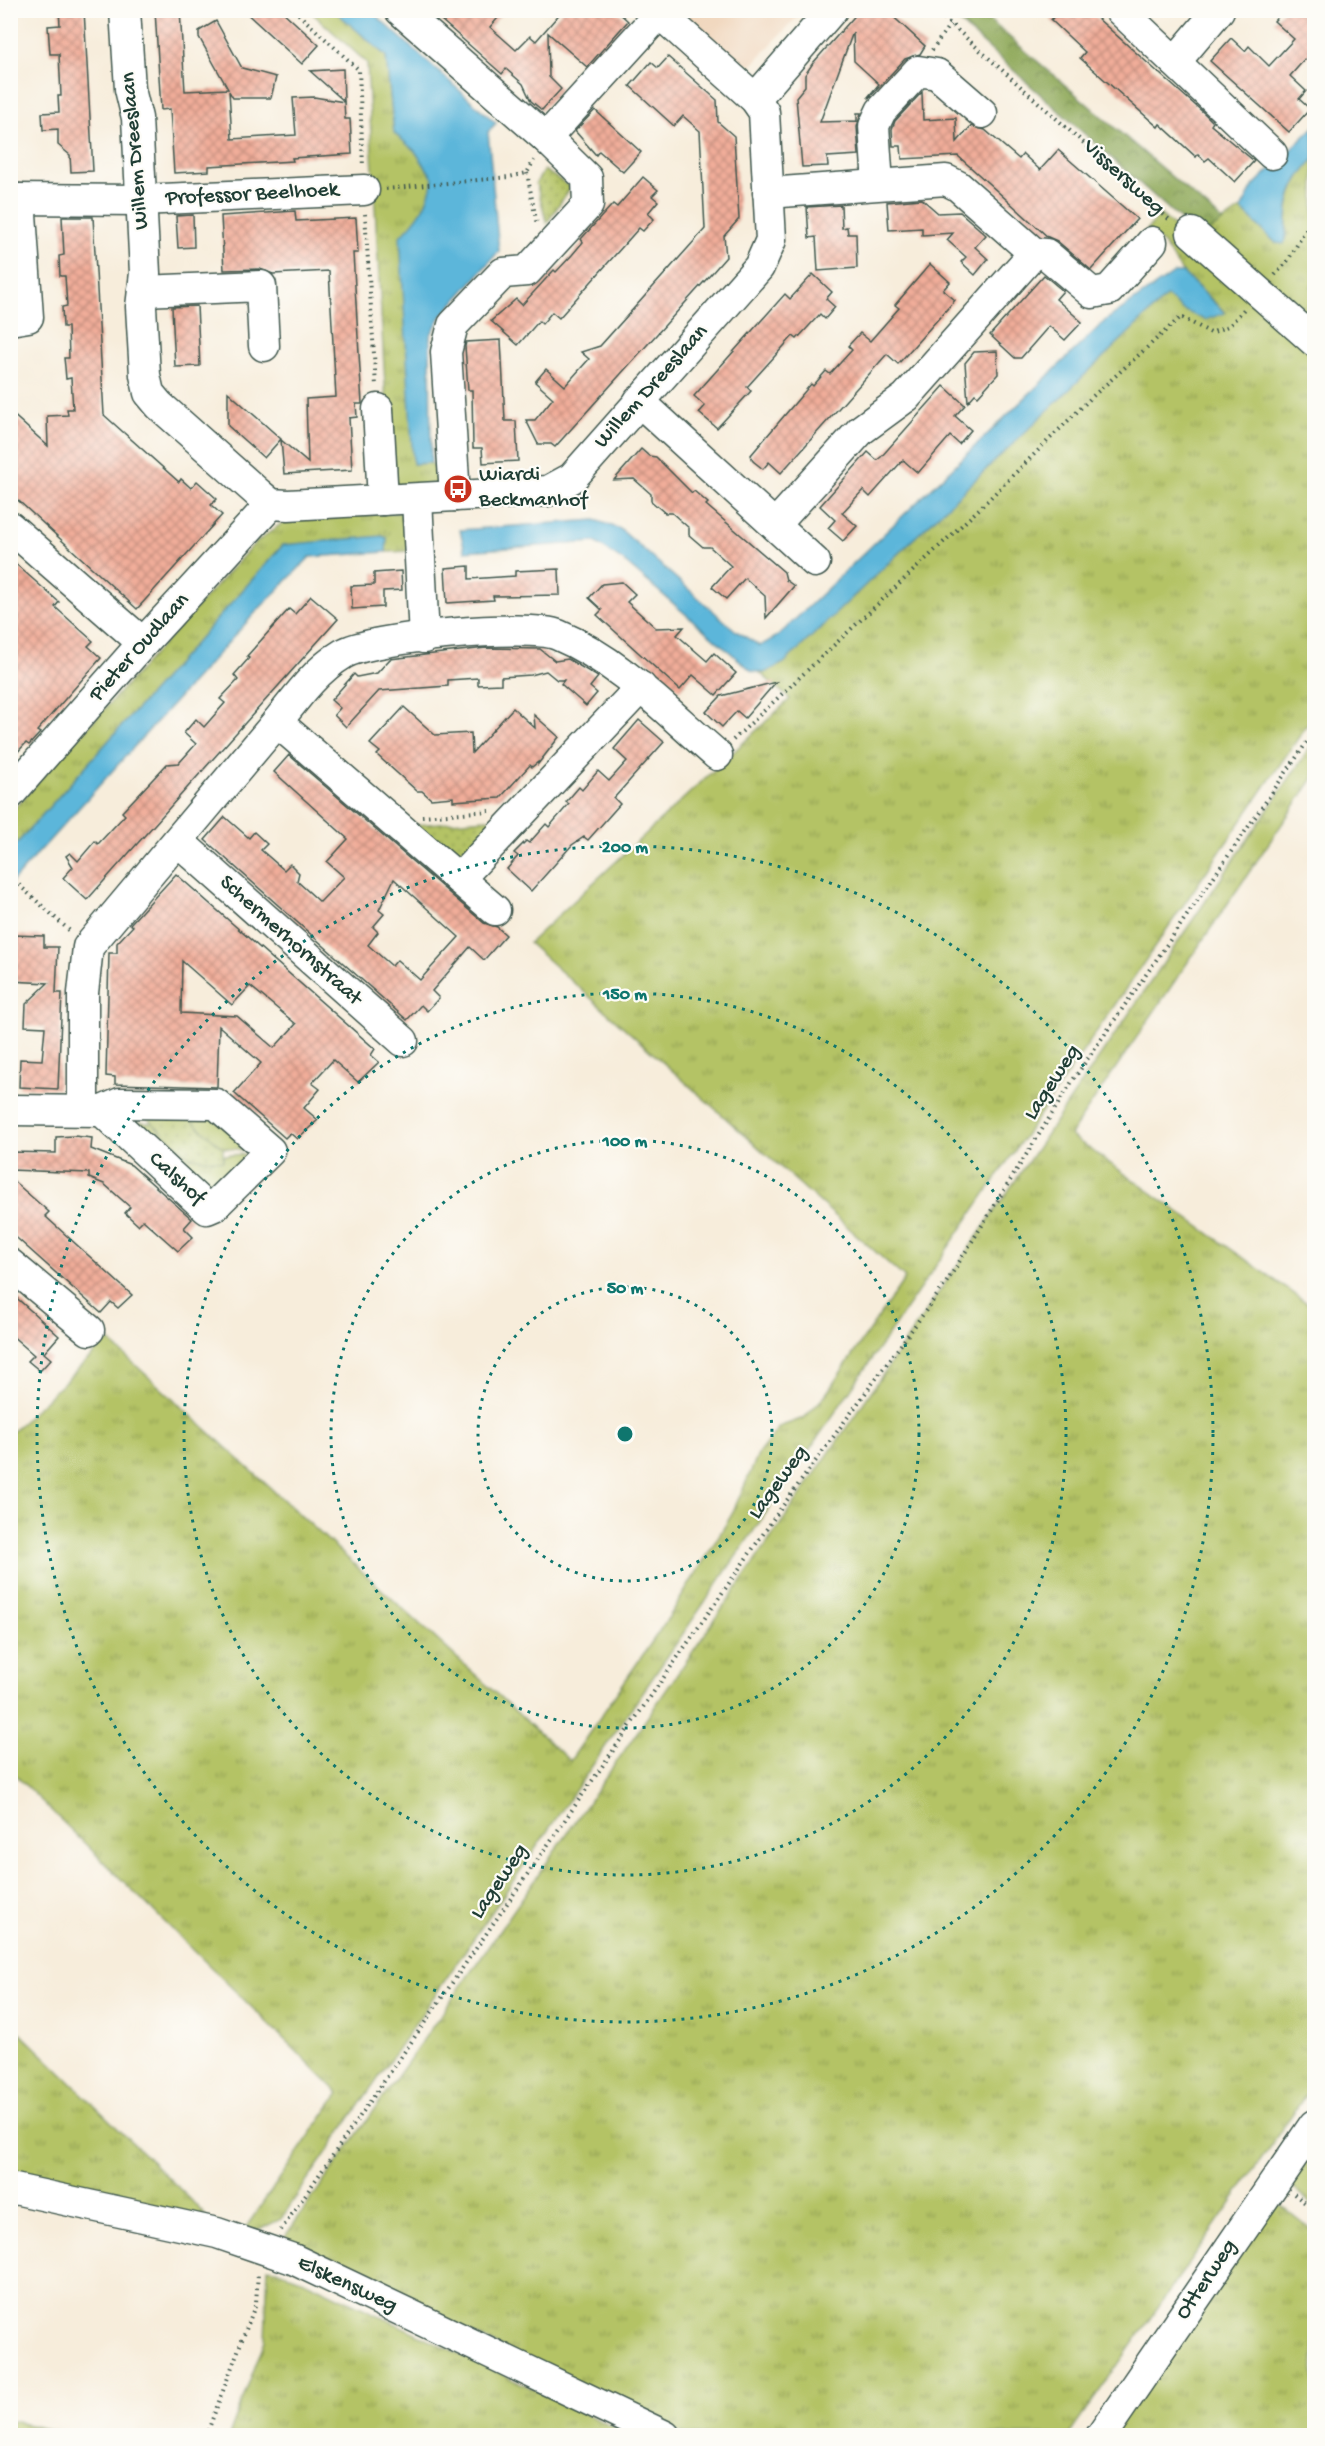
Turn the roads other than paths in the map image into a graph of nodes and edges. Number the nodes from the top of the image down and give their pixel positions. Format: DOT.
graph roads {
  1 [pos="125,10"];
  2 [pos="400,10"];
  3 [pos="832,10"];
  4 [pos="1120,10"];
  5 [pos="1219,10"];
  6 [pos="657,12"];
  7 [pos="1174,62"];
  8 [pos="755,99"];
  9 [pos="982,113"];
  10 [pos="546,138"];
  11 [pos="1272,154"];
  12 [pos="878,184"];
  13 [pos="364,190"];
  14 [pos="768,193"];
  15 [pos="15,199"];
  16 [pos="141,200"];
  17 [pos="1192,233"];
  18 [pos="1152,242"];
  19 [pos="1034,253"];
  20 [pos="143,291"];
  21 [pos="10,320"];
  22 [pos="1314,341"];
  23 [pos="264,346"];
  24 [pos="639,401"];
  25 [pos="378,410"];
  26 [pos="455,496"];
  27 [pos="417,499"];
  28 [pos="383,500"];
  29 [pos="271,504"];
  30 [pos="774,525"];
  31 [pos="10,527"];
  32 [pos="815,562"];
  33 [pos="424,638"];
  34 [pos="143,643"];
  35 [pos="641,687"];
  36 [pos="277,722"];
  37 [pos="717,755"];
  38 [pos="14,784"];
  39 [pos="178,841"];
  40 [pos="459,879"];
  41 [pos="495,910"];
  42 [pos="403,1041"];
  43 [pos="10,1110"];
  44 [pos="92,1111"];
  45 [pos="10,1264"];
  46 [pos="89,1330"];
  47 [pos="1314,2125"];
  48 [pos="10,2188"];
  49 [pos="665,2436"];
  50 [pos="1101,2436"];
  1 -- 16 [label="street, Willem Dreeslaan"];
  2 -- 10 [label="street"];
  3 -- 8 [label="street"];
  4 -- 7 [label="street"];
  5 -- 7 [label="street"];
  6 -- 8 [label="street, Willem Dreeslaan"];
  6 -- 10 [label="street"];
  7 -- 11 [label="street"];
  8 -- 14 [label="street, Willem Dreeslaan"];
  9 -- 12 [label="street"];
  10 -- 26 [label="street"];
  12 -- 14 [label="street"];
  12 -- 19 [label="street"];
  13 -- 16 [label="street, Professor Beelhoek"];
  14 -- 24 [label="street, Willem Dreeslaan"];
  15 -- 16 [label="street, Professor Beelhoek"];
  15 -- 21 [label="street"];
  16 -- 20 [label="street, Willem Dreeslaan"];
  17 -- 22 [label="street"];
  18 -- 19 [label="street"];
  19 -- 30 [label="street"];
  20 -- 23 [label="street"];
  20 -- 29 [label="street, Willem Dreeslaan"];
  24 -- 26 [label="street, Willem Dreeslaan"];
  24 -- 30 [label="street"];
  25 -- 28 [label="street"];
  26 -- 27 [label="street, Willem Dreeslaan"];
  27 -- 28 [label="street, Willem Dreeslaan"];
  27 -- 33 [label="street"];
  28 -- 29 [label="street, Willem Dreeslaan"];
  29 -- 34 [label="street, Pieter Oudlaan"];
  30 -- 32 [label="street"];
  31 -- 34 [label="street"];
  33 -- 35 [label="street"];
  33 -- 36 [label="street"];
  34 -- 38 [label="street, Pieter Oudlaan"];
  35 -- 37 [label="street"];
  35 -- 40 [label="street"];
  36 -- 39 [label="street"];
  36 -- 40 [label="street"];
  39 -- 42 [label="street, Schermerhornstraat"];
  39 -- 44 [label="street"];
  40 -- 41 [label="street"];
  43 -- 44 [label="street, Calshof"];
  44 -- 44 [label="street, Calshof"];
  45 -- 46 [label="street"];
  47 -- 50 [label="street, Otterweg"];
  48 -- 49 [label="street, Elskensweg"];
}
